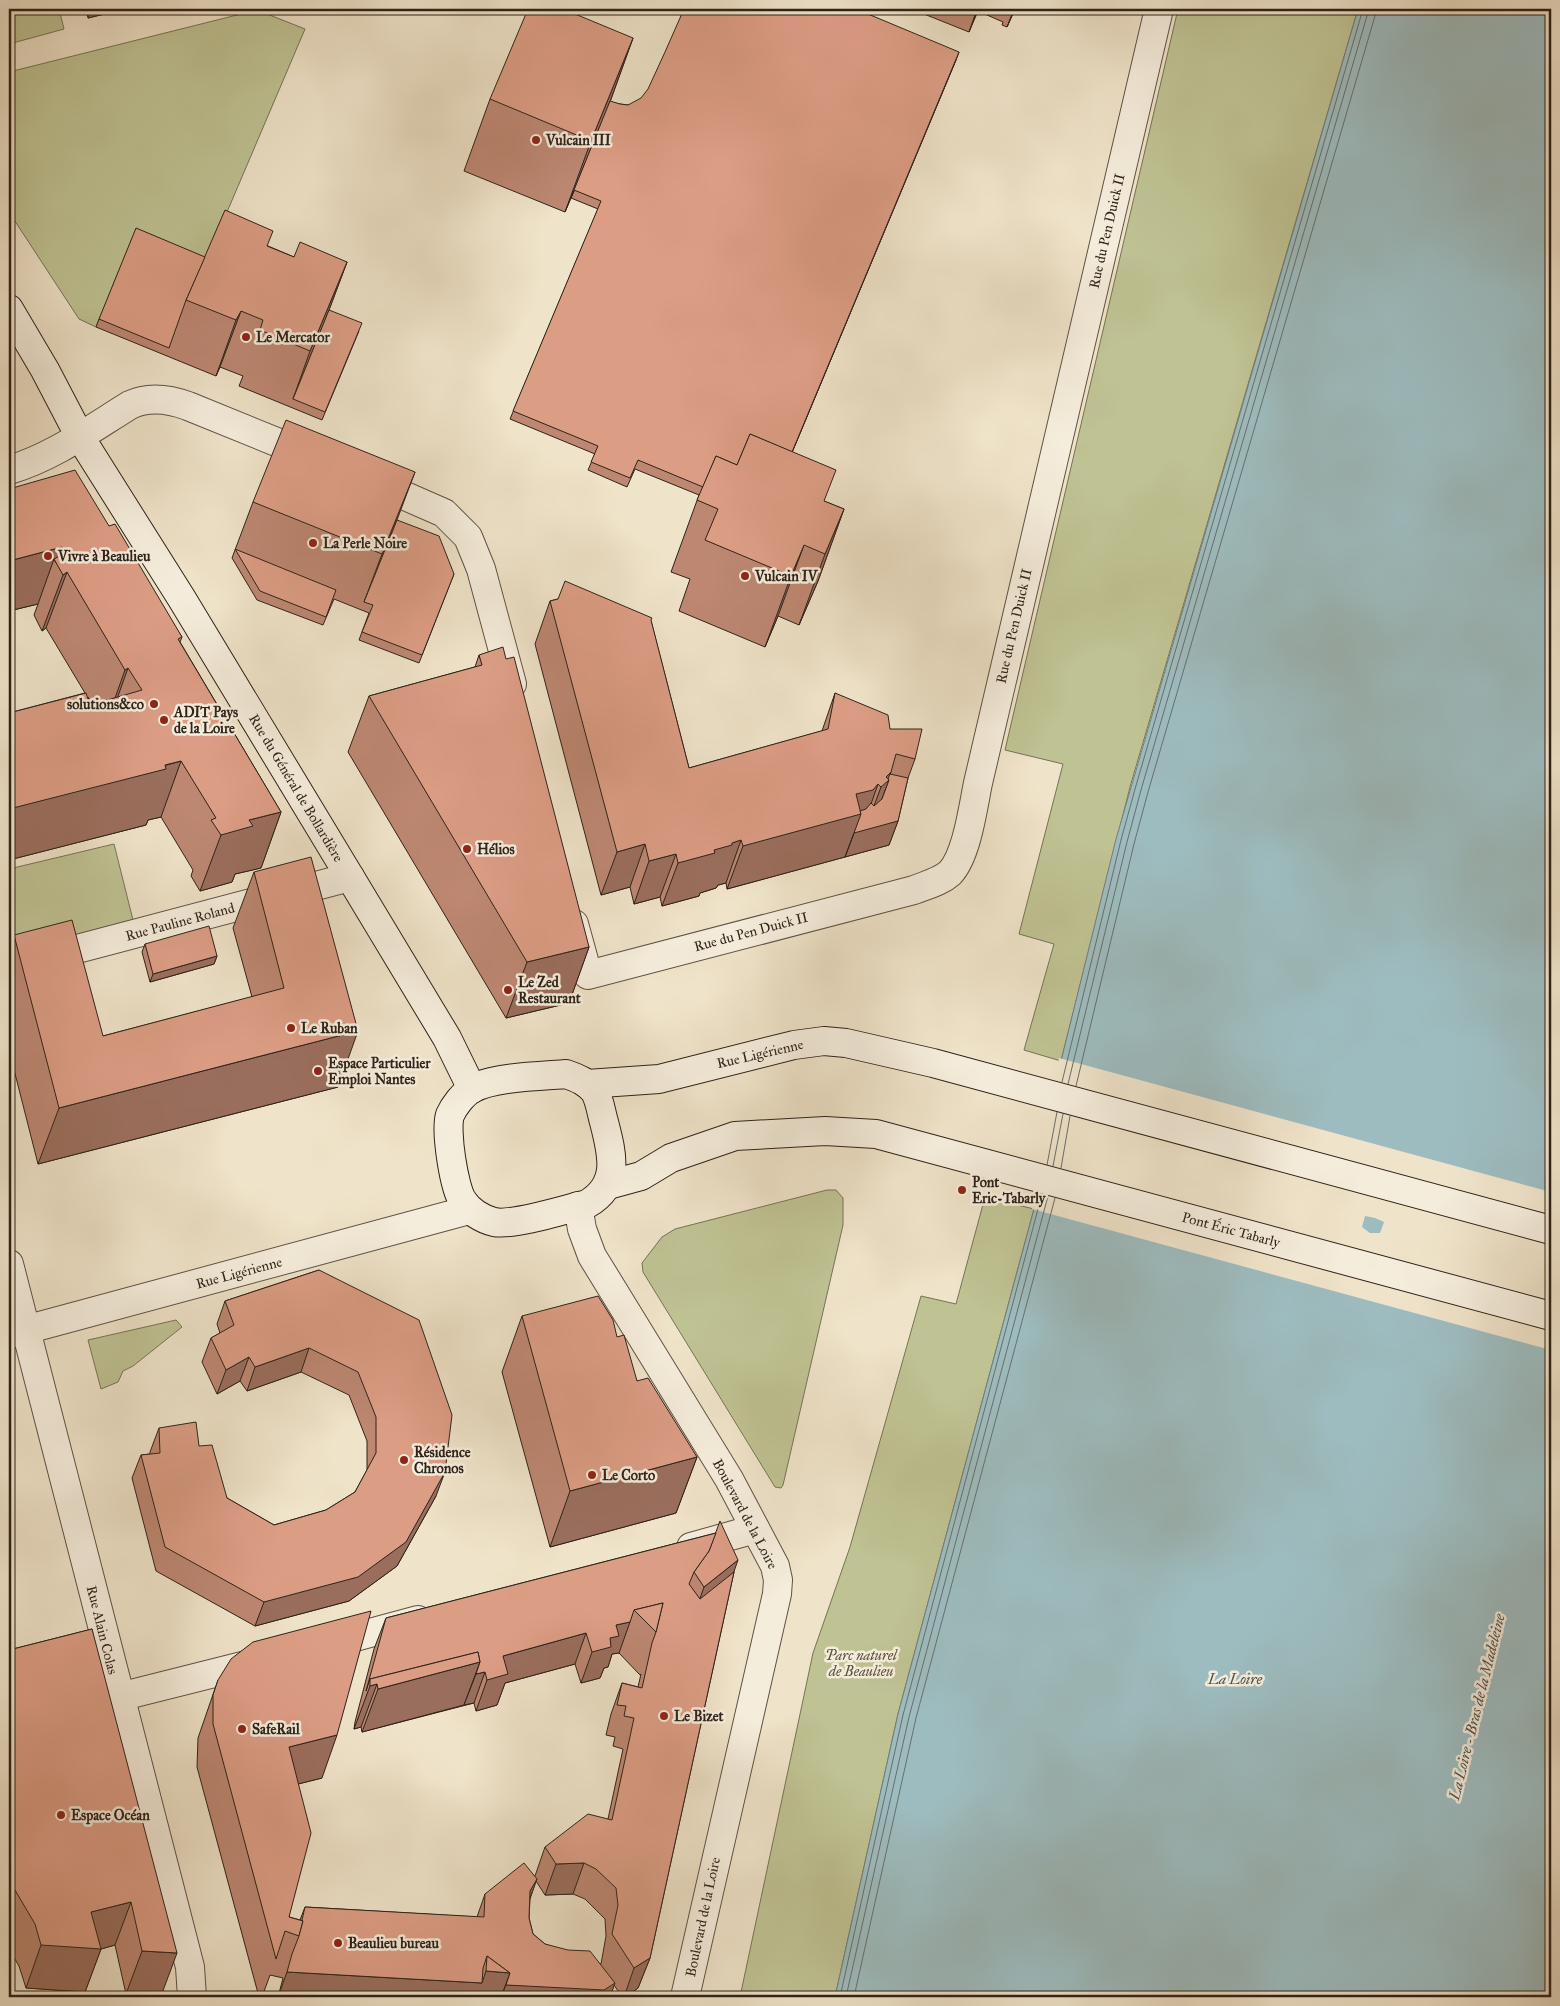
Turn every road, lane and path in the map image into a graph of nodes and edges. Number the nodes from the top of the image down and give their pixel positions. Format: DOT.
graph roads {
  1 [pos="1159,9"];
  2 [pos="9,309"];
  3 [pos="80,437"];
  4 [pos="9,470"];
  5 [pos="517,706"];
  6 [pos="350,877"];
  7 [pos="568,898"];
  8 [pos="9,967"];
  9 [pos="586,1084"];
  10 [pos="472,1089"];
  11 [pos="608,1185"];
  12 [pos="578,1206"];
  13 [pos="469,1210"];
  14 [pos="1551,1230"];
  15 [pos="9,1264"];
  16 [pos="1551,1316"];
  17 [pos="17,1333"];
  18 [pos="755,1529"];
  19 [pos="664,1554"];
  20 [pos="446,1613"];
  21 [pos="119,1697"];
  22 [pos="192,1997"];
  23 [pos="685,1997"];
  1 -- 7 [label="street, Rue du Pen Duick II"];
  2 -- 3 [label="street, Rue du Général de Bollardière"];
  3 -- 4 [label="street"];
  3 -- 5 [label="street"];
  3 -- 6 [label="street, Rue du Général de Bollardière"];
  6 -- 8 [label="street, Rue Pauline Roland"];
  6 -- 10 [label="street, Rue du Général de Bollardière"];
  9 -- 10 [label="street"];
  9 -- 11 [label="street"];
  9 -- 14 [label="street, Rue Ligérienne"];
  10 -- 13 [label="street"];
  11 -- 12 [label="street"];
  11 -- 16 [label="street, Pont Éric Tabarly"];
  12 -- 13 [label="street"];
  12 -- 18 [label="street, Boulevard de la Loire"];
  13 -- 17 [label="street, Rue Ligérienne"];
  15 -- 17 [label="street, Rue Alain Colas"];
  17 -- 21 [label="street, Rue Alain Colas"];
  18 -- 19 [label="street"];
  18 -- 23 [label="street, Boulevard de la Loire"];
  20 -- 21 [label="street"];
  21 -- 22 [label="street, Rue Alain Colas"];
}
